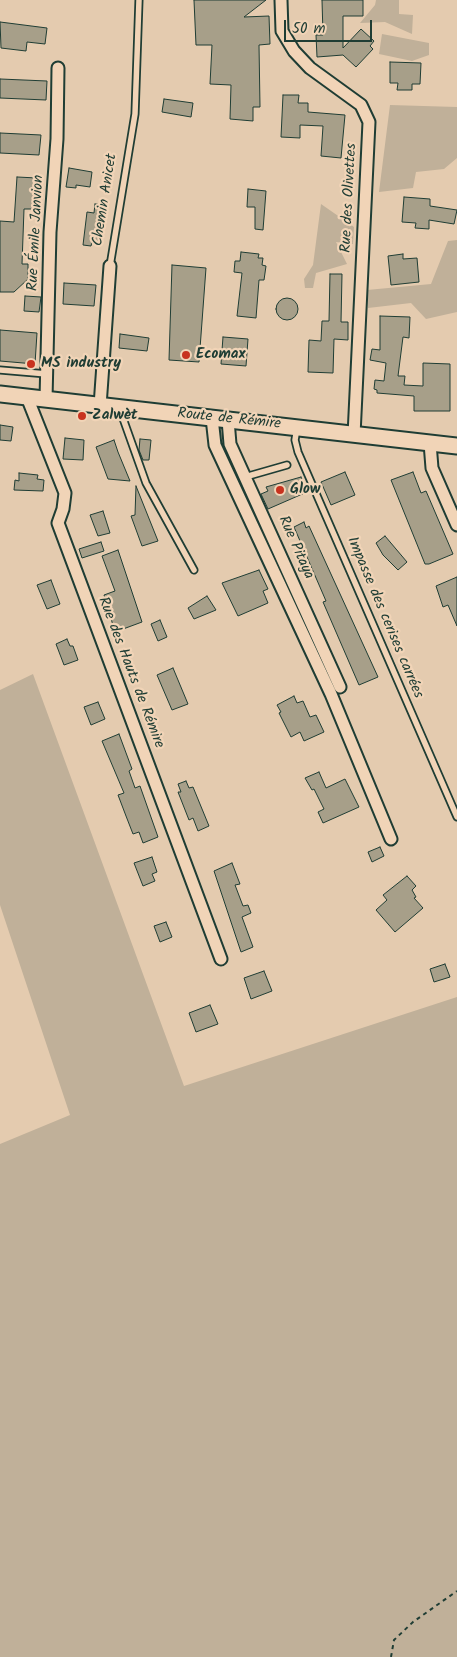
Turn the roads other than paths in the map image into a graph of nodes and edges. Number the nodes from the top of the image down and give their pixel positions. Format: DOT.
graph roads {
  1 [pos="139,0"];
  2 [pos="282,0"];
  3 [pos="58,68"];
  4 [pos="110,266"];
  5 [pos="0,370"];
  6 [pos="47,374"];
  7 [pos="0,394"];
  8 [pos="27,397"];
  9 [pos="46,399"];
  10 [pos="100,406"];
  11 [pos="119,408"];
  12 [pos="212,418"];
  13 [pos="228,420"];
  14 [pos="296,428"];
  15 [pos="354,435"];
  16 [pos="430,443"];
  17 [pos="457,446"];
  18 [pos="286,465"];
  19 [pos="245,478"];
  20 [pos="457,525"];
  21 [pos="194,570"];
  22 [pos="340,687"];
  23 [pos="457,817"];
  24 [pos="391,839"];
  25 [pos="221,959"];
  1 -- 4 [label="lane, Chemin Anicet"];
  2 -- 15 [label="street, Rue des Olivettes"];
  3 -- 6 [label="street, Rue Émile Janvion"];
  4 -- 10 [label="street, Chemin Anicet"];
  5 -- 6 [label="lane"];
  6 -- 9 [label="street, Rue Émile Janvion"];
  7 -- 8 [label="main road, Route de Rémire"];
  8 -- 9 [label="main road, Route de Rémire"];
  8 -- 25 [label="street, Rue des Hauts de Rémire"];
  9 -- 10 [label="main road, Route de Rémire"];
  10 -- 11 [label="main road, Route de Rémire"];
  11 -- 12 [label="main road, Route de Rémire"];
  11 -- 21 [label="lane"];
  12 -- 13 [label="main road, Route de Rémire"];
  12 -- 24 [label="street"];
  13 -- 14 [label="main road, Route de Rémire"];
  13 -- 19 [label="street, Rue Pitaya"];
  14 -- 15 [label="main road, Route de Rémire"];
  14 -- 23 [label="lane, Impasse des cerises carrées"];
  15 -- 16 [label="main road, Route de Rémire"];
  16 -- 17 [label="main road, Route de Rémire"];
  16 -- 20 [label="street"];
  18 -- 19 [label="lane"];
  19 -- 22 [label="street, Rue Pitaya"];
}
